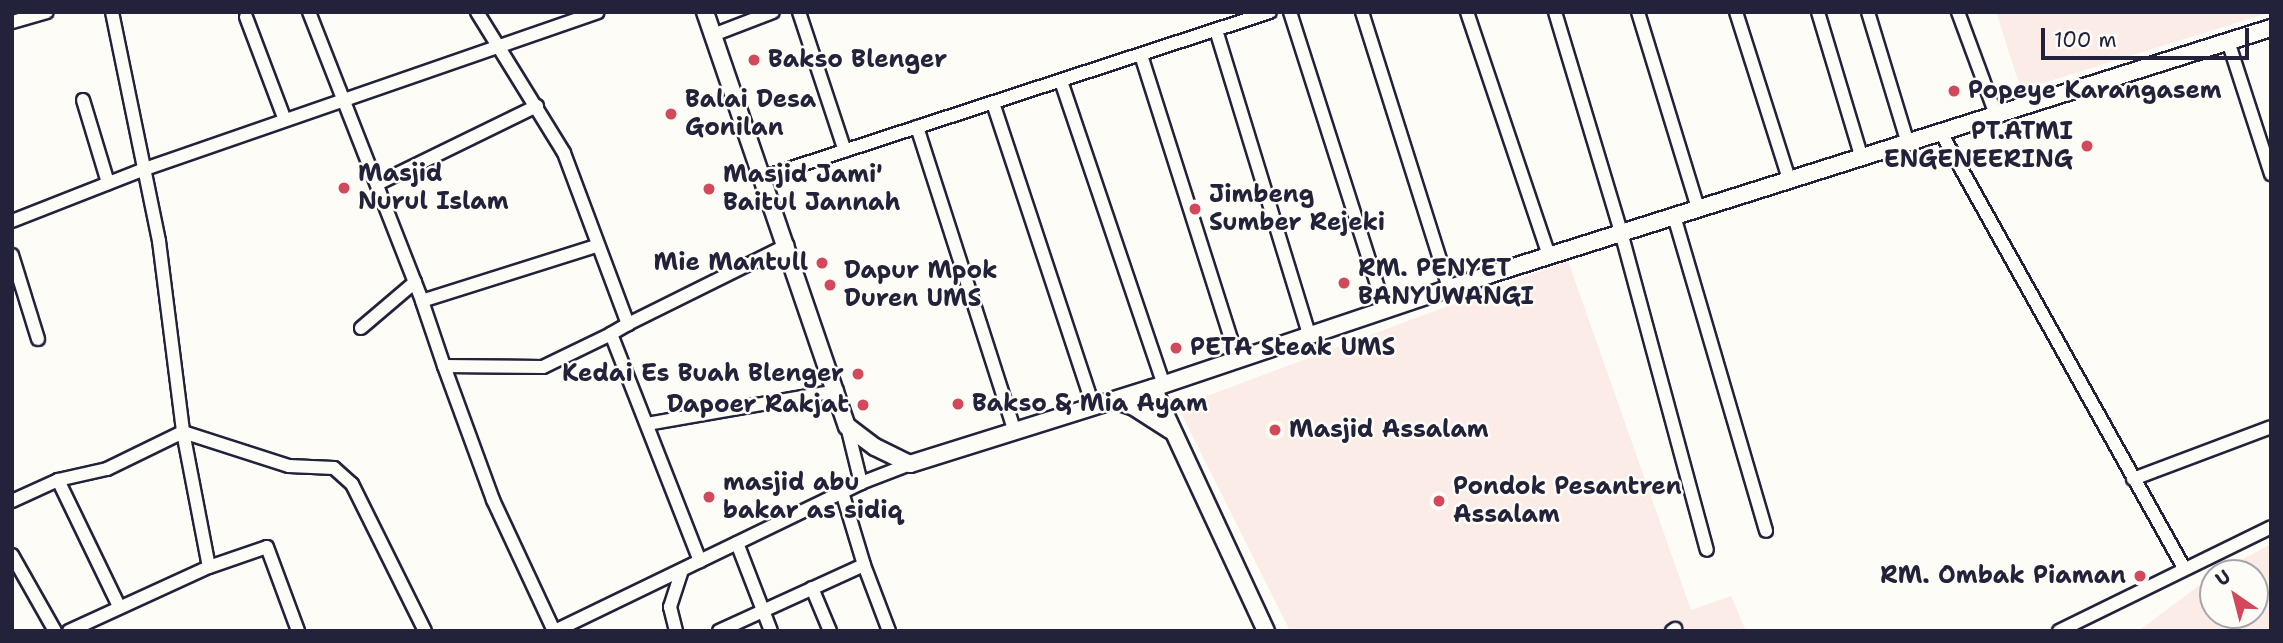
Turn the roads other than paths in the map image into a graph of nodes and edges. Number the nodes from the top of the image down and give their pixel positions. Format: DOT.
graph roads {
  1 [pos="47,12"];
  2 [pos="112,12"];
  3 [pos="309,12"];
  4 [pos="477,12"];
  5 [pos="597,12"];
  6 [pos="705,12"];
  7 [pos="773,12"];
  8 [pos="799,12"];
  9 [pos="1270,12"];
  10 [pos="1290,12"];
  11 [pos="1362,12"];
  12 [pos="1467,12"];
  13 [pos="1555,12"];
  14 [pos="1638,12"];
  15 [pos="1736,12"];
  16 [pos="1818,12"];
  17 [pos="1868,12"];
  18 [pos="1958,12"];
  19 [pos="246,17"];
  20 [pos="12,22"];
  21 [pos="1216,30"];
  22 [pos="2270,31"];
  23 [pos="713,35"];
  24 [pos="2228,41"];
  25 [pos="498,44"];
  26 [pos="1141,55"];
  27 [pos="1061,81"];
  28 [pos="345,98"];
  29 [pos="83,100"];
  30 [pos="993,103"];
  31 [pos="537,106"];
  32 [pos="1995,112"];
  33 [pos="285,120"];
  34 [pos="917,127"];
  35 [pos="1940,131"];
  36 [pos="1907,140"];
  37 [pos="845,151"];
  38 [pos="1861,155"];
  39 [pos="142,170"];
  40 [pos="2271,174"];
  41 [pos="764,177"];
  42 [pos="1790,179"];
  43 [pos="108,183"];
  44 [pos="377,184"];
  45 [pos="1698,208"];
  46 [pos="1674,216"];
  47 [pos="12,221"];
  48 [pos="1622,232"];
  49 [pos="787,245"];
  50 [pos="596,246"];
  51 [pos="12,255"];
  52 [pos="1549,255"];
  53 [pos="415,282"];
  54 [pos="1449,288"];
  55 [pos="422,301"];
  56 [pos="1385,309"];
  57 [pos="628,324"];
  58 [pos="361,328"];
  59 [pos="611,334"];
  60 [pos="1309,335"];
  61 [pos="38,340"];
  62 [pos="1238,360"];
  63 [pos="444,366"];
  64 [pos="1159,387"];
  65 [pos="837,391"];
  66 [pos="1112,400"];
  67 [pos="1093,406"];
  68 [pos="647,424"];
  69 [pos="847,426"];
  70 [pos="2271,427"];
  71 [pos="1172,431"];
  72 [pos="183,432"];
  73 [pos="1015,432"];
  74 [pos="910,464"];
  75 [pos="2133,479"];
  76 [pos="58,480"];
  77 [pos="861,483"];
  78 [pos="842,492"];
  79 [pos="12,501"];
  80 [pos="2271,527"];
  81 [pos="1766,531"];
  82 [pos="737,543"];
  83 [pos="1707,550"];
  84 [pos="12,555"];
  85 [pos="700,561"];
  86 [pos="864,565"];
  87 [pos="209,567"];
  88 [pos="2184,568"];
  89 [pos="682,571"];
  90 [pos="812,588"];
  91 [pos="119,606"];
  92 [pos="764,609"];
  93 [pos="586,625"];
  94 [pos="744,625"];
  95 [pos="55,631"];
  96 [pos="69,631"];
  97 [pos="298,631"];
  98 [pos="425,631"];
  99 [pos="555,631"];
  100 [pos="676,631"];
  101 [pos="719,631"];
  102 [pos="771,631"];
  103 [pos="830,631"];
  104 [pos="889,631"];
  105 [pos="1266,631"];
  106 [pos="2059,631"];
  1 -- 20 [label="street"];
  2 -- 39 [label="street"];
  3 -- 28 [label="street"];
  4 -- 25 [label="street"];
  5 -- 25 [label="street"];
  6 -- 23 [label="street"];
  7 -- 23 [label="street"];
  8 -- 37 [label="street"];
  9 -- 21 [label="street"];
  10 -- 56 [label="street"];
  11 -- 54 [label="street"];
  12 -- 52 [label="street"];
  13 -- 48 [label="street"];
  14 -- 45 [label="street"];
  15 -- 42 [label="street"];
  16 -- 38 [label="street"];
  17 -- 36 [label="street"];
  18 -- 32 [label="street"];
  19 -- 33 [label="street"];
  21 -- 26 [label="street"];
  21 -- 60 [label="street"];
  22 -- 24 [label="street"];
  23 -- 41 [label="street"];
  24 -- 32 [label="street"];
  24 -- 40 [label="street"];
  25 -- 28 [label="street"];
  25 -- 31 [label="street"];
  26 -- 27 [label="street"];
  26 -- 62 [label="street"];
  27 -- 30 [label="street"];
  27 -- 64 [label="street"];
  28 -- 33 [label="street"];
  28 -- 44 [label="street"];
  29 -- 43 [label="street"];
  30 -- 34 [label="street"];
  30 -- 67 [label="street"];
  31 -- 44 [label="street"];
  31 -- 50 [label="street"];
  32 -- 35 [label="street"];
  33 -- 39 [label="street"];
  34 -- 37 [label="street"];
  34 -- 73 [label="street"];
  35 -- 36 [label="street"];
  35 -- 75 [label="street"];
  36 -- 38 [label="street"];
  37 -- 41 [label="street"];
  38 -- 42 [label="street"];
  39 -- 43 [label="street"];
  39 -- 72 [label="street"];
  41 -- 49 [label="street"];
  42 -- 45 [label="street"];
  43 -- 47 [label="street"];
  44 -- 53 [label="street"];
  45 -- 46 [label="street"];
  46 -- 48 [label="street"];
  46 -- 81 [label="street"];
  48 -- 52 [label="street"];
  48 -- 83 [label="street"];
  49 -- 57 [label="street"];
  49 -- 65 [label="street"];
  50 -- 55 [label="street"];
  50 -- 57 [label="street"];
  51 -- 61 [label="street"];
  52 -- 54 [label="street"];
  53 -- 55 [label="street"];
  53 -- 58 [label="street"];
  54 -- 56 [label="street"];
  55 -- 63 [label="street"];
  56 -- 60 [label="street"];
  57 -- 59 [label="street"];
  59 -- 63 [label="street"];
  59 -- 68 [label="street"];
  60 -- 62 [label="street"];
  62 -- 64 [label="street"];
  63 -- 99 [label="street"];
  64 -- 66 [label="street"];
  64 -- 71 [label="street"];
  65 -- 68 [label="street"];
  65 -- 69 [label="street"];
  66 -- 67 [label="street"];
  66 -- 71 [label="street"];
  67 -- 73 [label="street"];
  68 -- 85 [label="street"];
  69 -- 74 [label="street"];
  69 -- 77 [label="street"];
  70 -- 75 [label="street"];
  71 -- 105 [label="street"];
  72 -- 76 [label="street"];
  72 -- 87 [label="street"];
  72 -- 98 [label="street"];
  73 -- 74 [label="street"];
  74 -- 77 [label="street"];
  75 -- 88 [label="street"];
  76 -- 79 [label="street"];
  76 -- 91 [label="street"];
  77 -- 78 [label="street"];
  78 -- 82 [label="street"];
  78 -- 86 [label="street"];
  80 -- 88 [label="street"];
  82 -- 85 [label="street"];
  82 -- 92 [label="street"];
  84 -- 95 [label="street"];
  85 -- 89 [label="street"];
  86 -- 90 [label="street"];
  86 -- 104 [label="street"];
  87 -- 91 [label="street"];
  87 -- 97 [label="street"];
  88 -- 106 [label="street"];
  89 -- 93 [label="street"];
  89 -- 100 [label="street"];
  90 -- 92 [label="street"];
  90 -- 103 [label="street"];
  91 -- 96 [label="street"];
  92 -- 94 [label="street"];
  92 -- 102 [label="street"];
  93 -- 99 [label="street"];
  94 -- 101 [label="street"];
}
